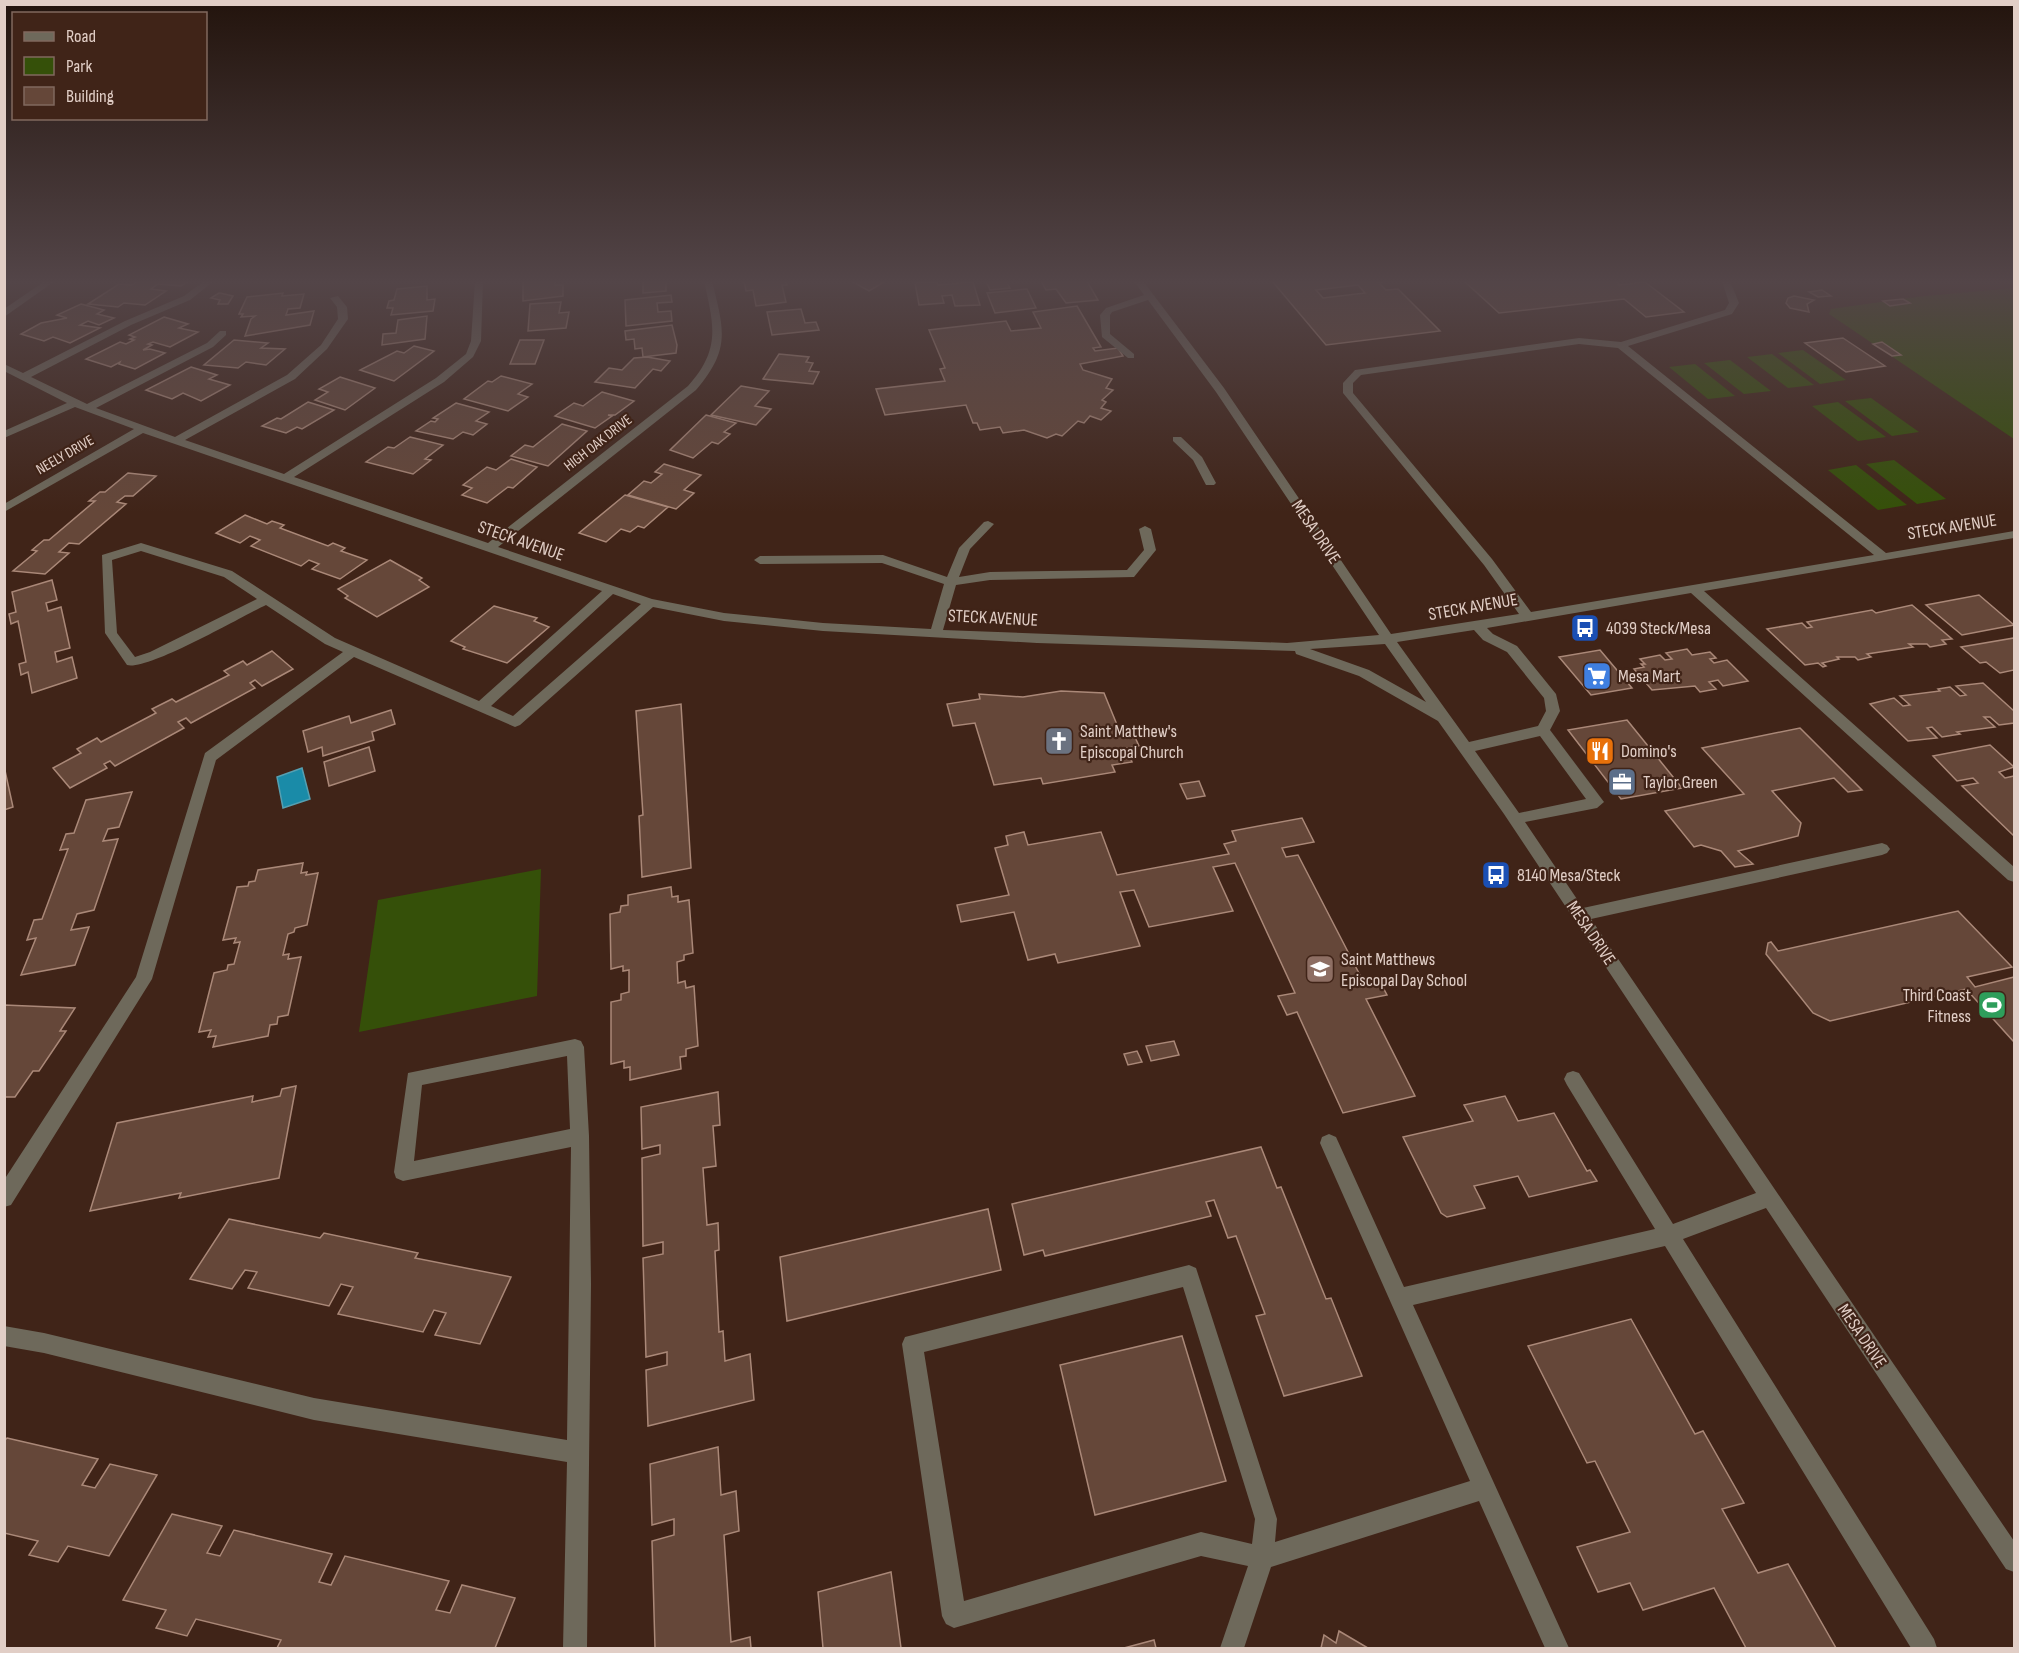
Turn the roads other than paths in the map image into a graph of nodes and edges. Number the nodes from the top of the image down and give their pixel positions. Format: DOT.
graph roads {
  1 [pos="61,358"];
  2 [pos="184,358"];
  3 [pos="312,358"];
  4 [pos="466,358"];
  5 [pos="715,358"];
  6 [pos="1196,358"];
  7 [pos="1455,358"];
  8 [pos="1637,358"];
  9 [pos="4,367"];
  10 [pos="23,377"];
  11 [pos="75,403"];
  12 [pos="89,407"];
  13 [pos="142,429"];
  14 [pos="4,435"];
  15 [pos="1177,439"];
  16 [pos="177,440"];
  17 [pos="283,480"];
  18 [pos="1210,483"];
  19 [pos="4,509"];
  20 [pos="988,524"];
  21 [pos="1145,529"];
  22 [pos="2014,535"];
  23 [pos="488,549"];
  24 [pos="1883,556"];
  25 [pos="760,560"];
  26 [pos="951,582"];
  27 [pos="1693,588"];
  28 [pos="610,590"];
  29 [pos="267,599"];
  30 [pos="650,603"];
  31 [pos="1527,616"];
  32 [pos="1477,625"];
  33 [pos="936,633"];
  34 [pos="1388,639"];
  35 [pos="1287,647"];
  36 [pos="353,651"];
  37 [pos="481,707"];
  38 [pos="1446,719"];
  39 [pos="1543,730"];
  40 [pos="1466,748"];
  41 [pos="1515,819"];
  42 [pos="1882,849"];
  43 [pos="2014,876"];
  44 [pos="1579,915"];
  45 [pos="1573,1079"];
  46 [pos="580,1136"];
  47 [pos="1329,1143"];
  48 [pos="4,1198"];
  49 [pos="1768,1198"];
  50 [pos="1669,1235"];
  51 [pos="1400,1299"];
  52 [pos="4,1336"];
  53 [pos="579,1453"];
  54 [pos="1485,1488"];
  55 [pos="1262,1558"];
  56 [pos="2014,1561"];
  57 [pos="575,1648"];
  58 [pos="1232,1648"];
  59 [pos="1557,1648"];
  60 [pos="1925,1648"];
  1 -- 10 [label="street"];
  2 -- 12 [label="street"];
  3 -- 16 [label="street"];
  4 -- 17 [label="street"];
  5 -- 23 [label="street, HIGH OAK DRIVE"];
  6 -- 34 [label="street, MESA DRIVE"];
  7 -- 31 [label="street"];
  8 -- 24 [label="street"];
  9 -- 10 [label="street, STECK AVENUE"];
  10 -- 11 [label="street, STECK AVENUE"];
  11 -- 12 [label="street, STECK AVENUE"];
  11 -- 14 [label="street"];
  12 -- 13 [label="street, STECK AVENUE"];
  13 -- 16 [label="street, STECK AVENUE"];
  13 -- 19 [label="street, NEELY DRIVE"];
  15 -- 18 [label="street"];
  16 -- 17 [label="street, STECK AVENUE"];
  17 -- 23 [label="street, STECK AVENUE"];
  20 -- 26 [label="street"];
  21 -- 26 [label="street"];
  22 -- 24 [label="street, STECK AVENUE"];
  23 -- 28 [label="street, STECK AVENUE"];
  24 -- 27 [label="street, STECK AVENUE"];
  25 -- 26 [label="street"];
  26 -- 33 [label="street"];
  27 -- 31 [label="street, STECK AVENUE"];
  27 -- 43 [label="street"];
  28 -- 30 [label="street, STECK AVENUE"];
  28 -- 37 [label="street"];
  29 -- 29 [label="street"];
  29 -- 36 [label="street"];
  30 -- 33 [label="street, STECK AVENUE"];
  30 -- 37 [label="street"];
  31 -- 32 [label="street, STECK AVENUE"];
  32 -- 34 [label="street, STECK AVENUE"];
  32 -- 39 [label="street"];
  33 -- 35 [label="street, STECK AVENUE"];
  34 -- 35 [label="street, STECK AVENUE"];
  34 -- 38 [label="street, MESA DRIVE"];
  35 -- 38 [label="street"];
  36 -- 37 [label="street"];
  36 -- 48 [label="street"];
  38 -- 40 [label="street, MESA DRIVE"];
  39 -- 40 [label="street"];
  39 -- 41 [label="street"];
  40 -- 41 [label="street, MESA DRIVE"];
  41 -- 44 [label="street, MESA DRIVE"];
  42 -- 44 [label="street"];
  44 -- 49 [label="street, MESA DRIVE"];
  45 -- 50 [label="street"];
  46 -- 46 [label="street"];
  46 -- 53 [label="street"];
  47 -- 51 [label="street"];
  49 -- 50 [label="street"];
  49 -- 56 [label="street, MESA DRIVE"];
  50 -- 51 [label="street"];
  50 -- 60 [label="street"];
  51 -- 54 [label="street"];
  52 -- 53 [label="street"];
  53 -- 57 [label="street"];
  54 -- 55 [label="street"];
  54 -- 59 [label="street"];
  55 -- 55 [label="street"];
  55 -- 58 [label="street"];
}
